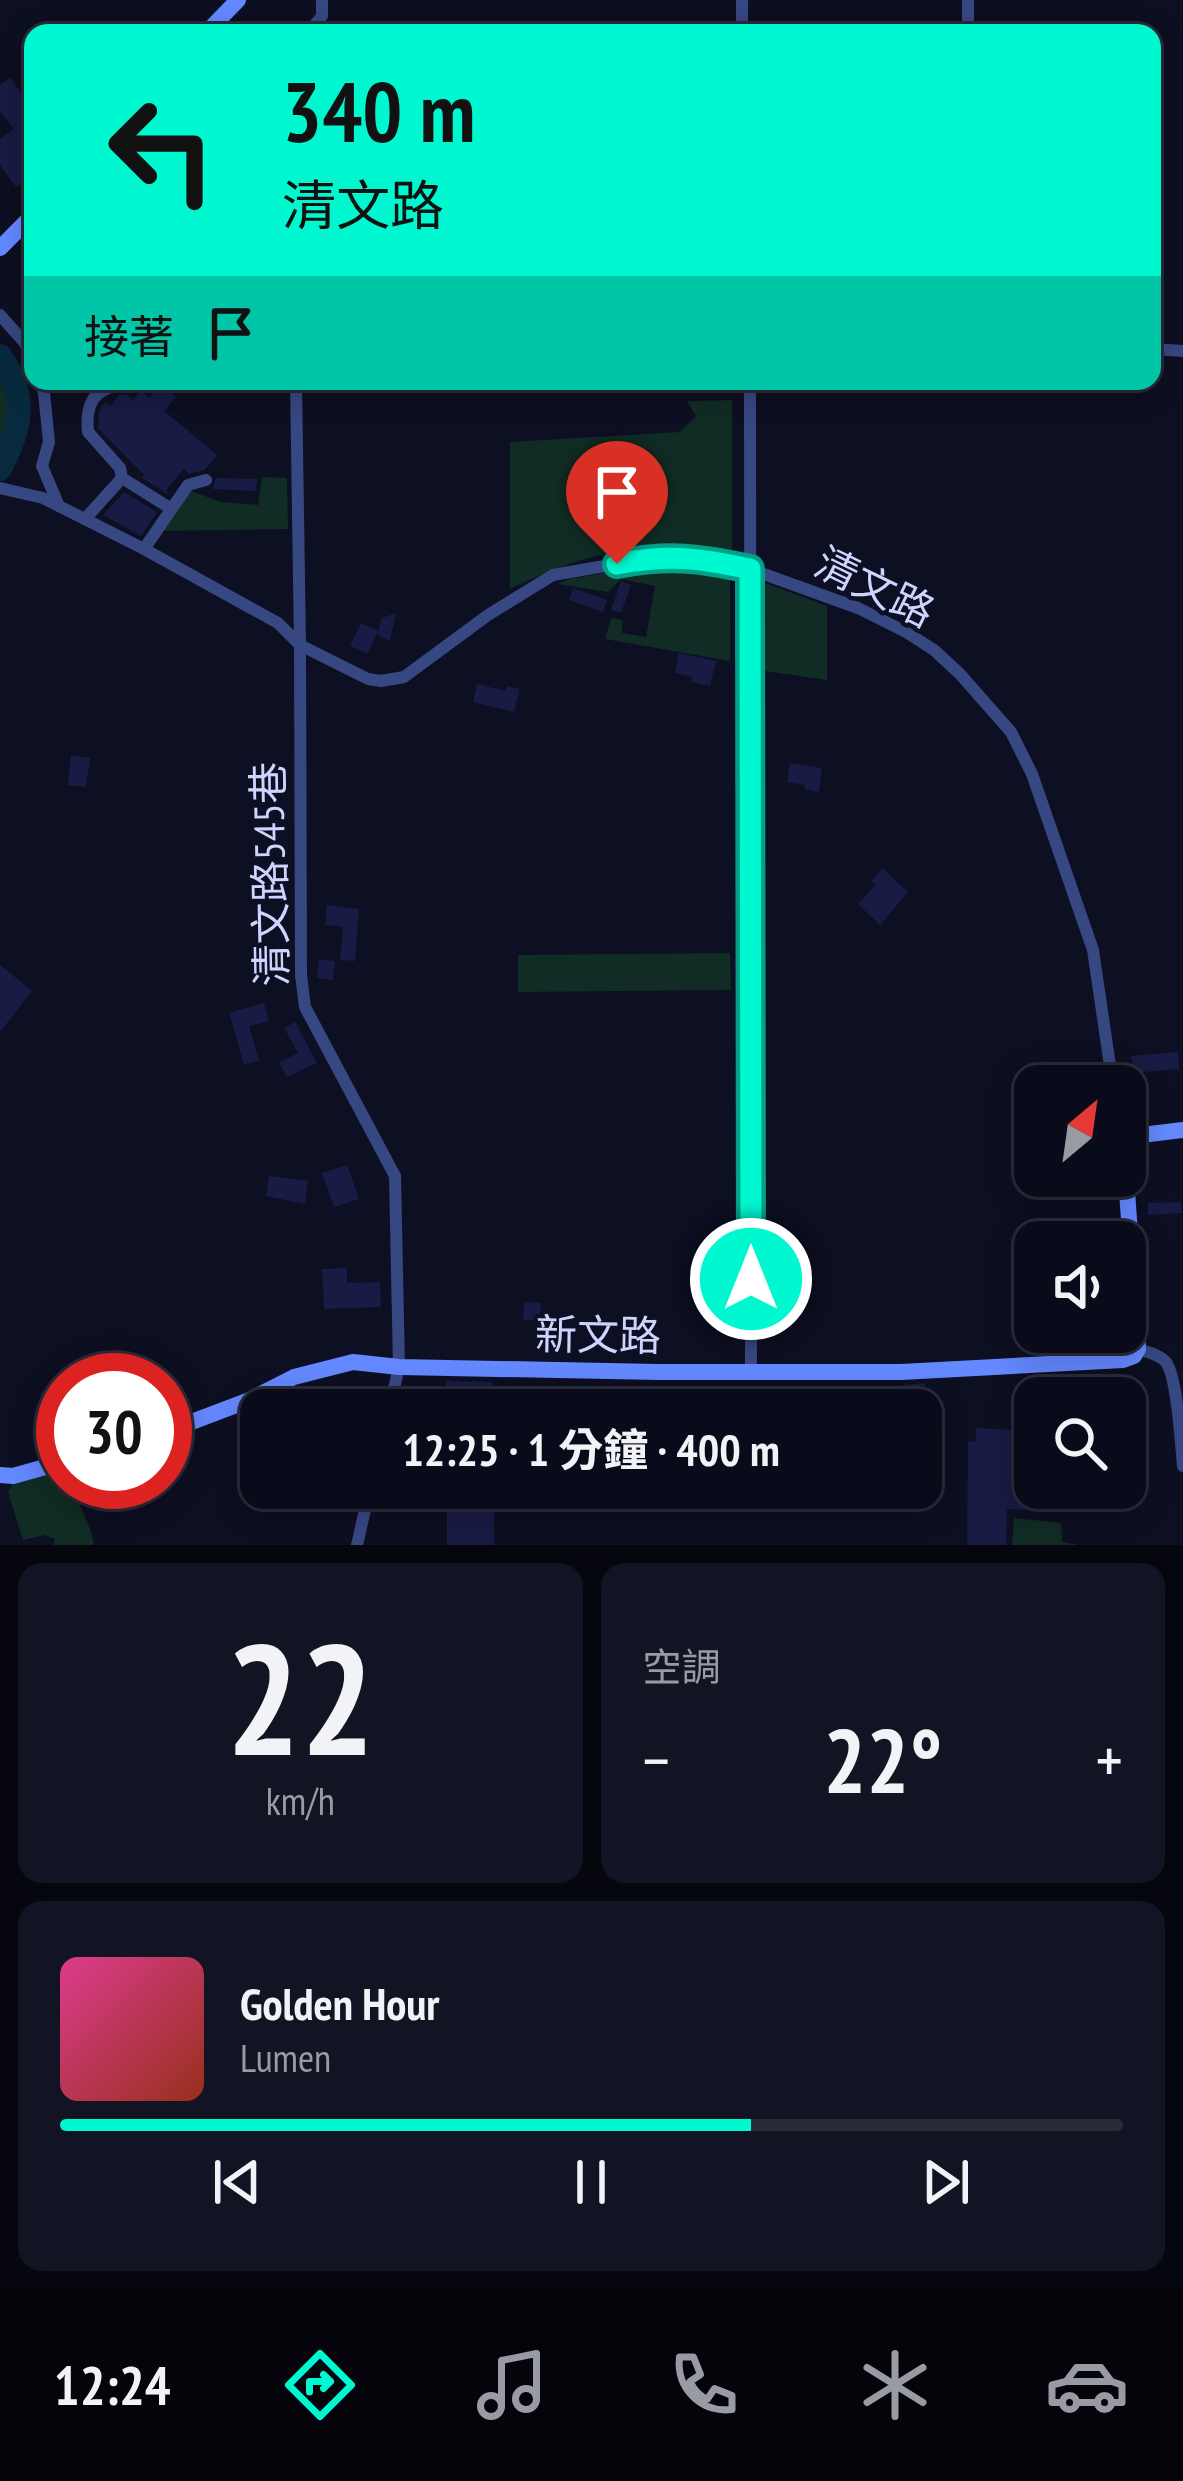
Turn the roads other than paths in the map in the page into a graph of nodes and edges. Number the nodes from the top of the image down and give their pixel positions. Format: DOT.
graph roads {
  1 [pos="238,0"];
  2 [pos="215,24"];
  3 [pos="24,224"];
  4 [pos="0,248"];
  5 [pos="0,315"];
  6 [pos="24,341"];
  7 [pos="43,390"];
  8 [pos="102,390"];
  9 [pos="296,390"];
  10 [pos="750,390"];
  11 [pos="122,478"];
  12 [pos="206,480"];
  13 [pos="0,488"];
  14 [pos="59,506"];
  15 [pos="170,508"];
  16 [pos="85,519"];
  17 [pos="144,549"];
  18 [pos="750,569"];
  19 [pos="300,646"];
  20 [pos="1110,1065"];
  21 [pos="1183,1130"];
  22 [pos="1146,1134"];
  23 [pos="1146,1352"];
  24 [pos="1136,1353"];
  25 [pos="399,1367"];
  26 [pos="751,1372"];
  27 [pos="393,1389"];
  28 [pos="192,1422"];
  29 [pos="1183,1466"];
  30 [pos="36,1470"];
  31 [pos="0,1475"];
  32 [pos="365,1509"];
  33 [pos="357,1545"];
  1 -- 2 [label="street"];
  3 -- 4 [label="street"];
  5 -- 6 [label="street"];
  7 -- 14 [label="street"];
  8 -- 11 [label="street"];
  9 -- 19 [label="street, 清文路545巷"];
  10 -- 18 [label="street"];
  11 -- 15 [label="street"];
  11 -- 16 [label="street"];
  12 -- 15 [label="street"];
  13 -- 14 [label="street, 清文路"];
  14 -- 16 [label="street, 清文路"];
  15 -- 17 [label="street"];
  16 -- 17 [label="street, 清文路"];
  17 -- 19 [label="street, 清文路"];
  18 -- 19 [label="street, 清文路"];
  18 -- 20 [label="street, 清文路"];
  18 -- 26 [label="street"];
  19 -- 25 [label="street, 清文路545巷"];
  21 -- 22 [label="street"];
  23 -- 29 [label="street"];
  24 -- 26 [label="street, 新文路"];
  25 -- 26 [label="street, 新文路"];
  25 -- 27 [label="street, 清文路545巷"];
  25 -- 28 [label="street, 新文路"];
  30 -- 31 [label="street"];
  32 -- 33 [label="street"];
}
